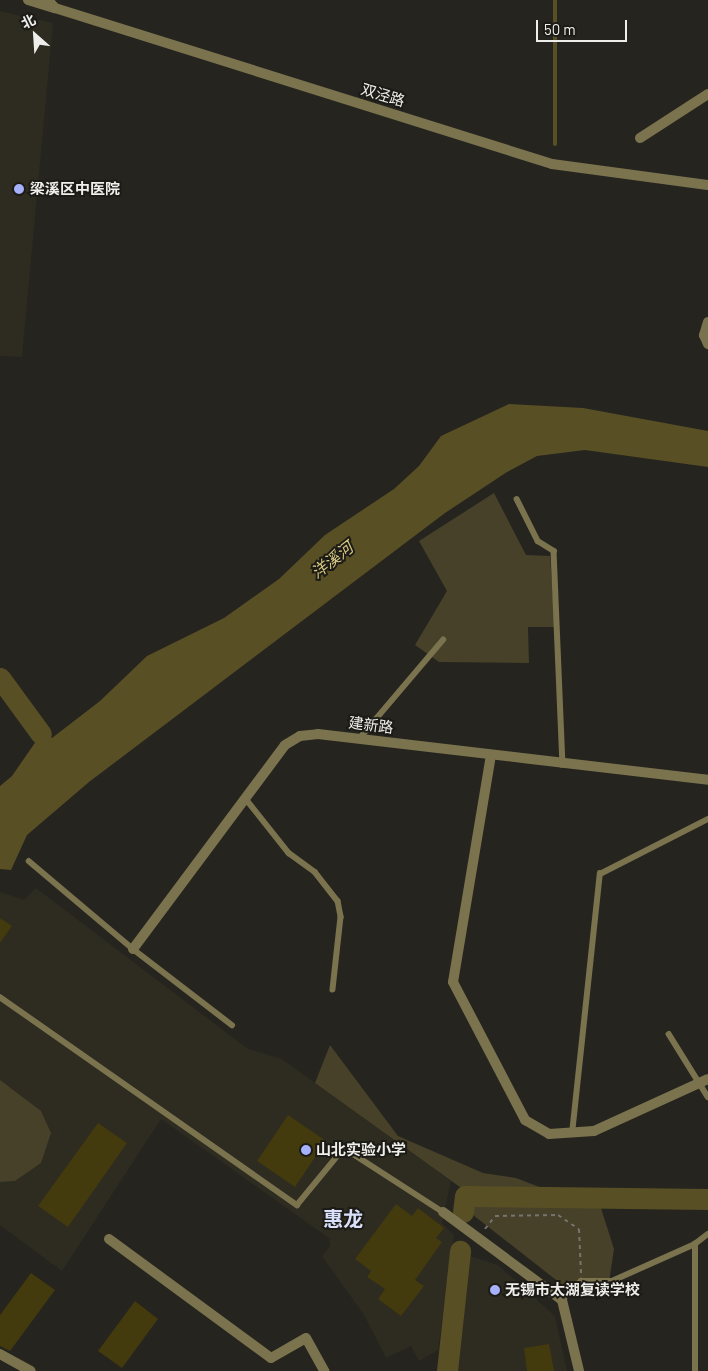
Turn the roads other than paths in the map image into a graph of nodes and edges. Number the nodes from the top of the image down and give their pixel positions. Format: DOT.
graph roads {
  1 [pos="28,0"];
  2 [pos="51,4"];
  3 [pos="708,94"];
  4 [pos="640,138"];
  5 [pos="708,186"];
  6 [pos="708,322"];
  7 [pos="708,344"];
  8 [pos="517,499"];
  9 [pos="443,640"];
  10 [pos="359,739"];
  11 [pos="491,755"];
  12 [pos="563,765"];
  13 [pos="708,780"];
  14 [pos="246,799"];
  15 [pos="708,819"];
  16 [pos="28,861"];
  17 [pos="133,949"];
  18 [pos="333,990"];
  19 [pos="0,996"];
  20 [pos="232,1025"];
  21 [pos="669,1034"];
  22 [pos="703,1080"];
  23 [pos="708,1097"];
  24 [pos="572,1134"];
  25 [pos="443,1212"];
  26 [pos="708,1234"];
  27 [pos="109,1238"];
  28 [pos="695,1244"];
  29 [pos="562,1300"];
  30 [pos="0,1354"];
  31 [pos="31,1371"];
  32 [pos="324,1371"];
  33 [pos="580,1371"];
  34 [pos="695,1371"];
  1 -- 2 [label="street, 双泾路"];
  2 -- 5 [label="street, 双泾路"];
  3 -- 4 [label="street"];
  6 -- 7 [label="street"];
  8 -- 12 [label="lane"];
  9 -- 10 [label="lane"];
  10 -- 11 [label="street, 建新路"];
  10 -- 14 [label="street, 建新路"];
  11 -- 12 [label="street, 建新路"];
  11 -- 24 [label="street"];
  12 -- 13 [label="street, 建新路"];
  14 -- 17 [label="street, 建新路"];
  14 -- 18 [label="lane"];
  15 -- 24 [label="lane"];
  16 -- 17 [label="lane"];
  17 -- 20 [label="lane"];
  19 -- 25 [label="lane"];
  21 -- 22 [label="lane"];
  22 -- 23 [label="lane"];
  22 -- 24 [label="street"];
  25 -- 29 [label="street"];
  26 -- 28 [label="lane"];
  27 -- 32 [label="street"];
  28 -- 29 [label="lane"];
  28 -- 34 [label="lane"];
  29 -- 33 [label="street"];
  30 -- 31 [label="street"];
}
